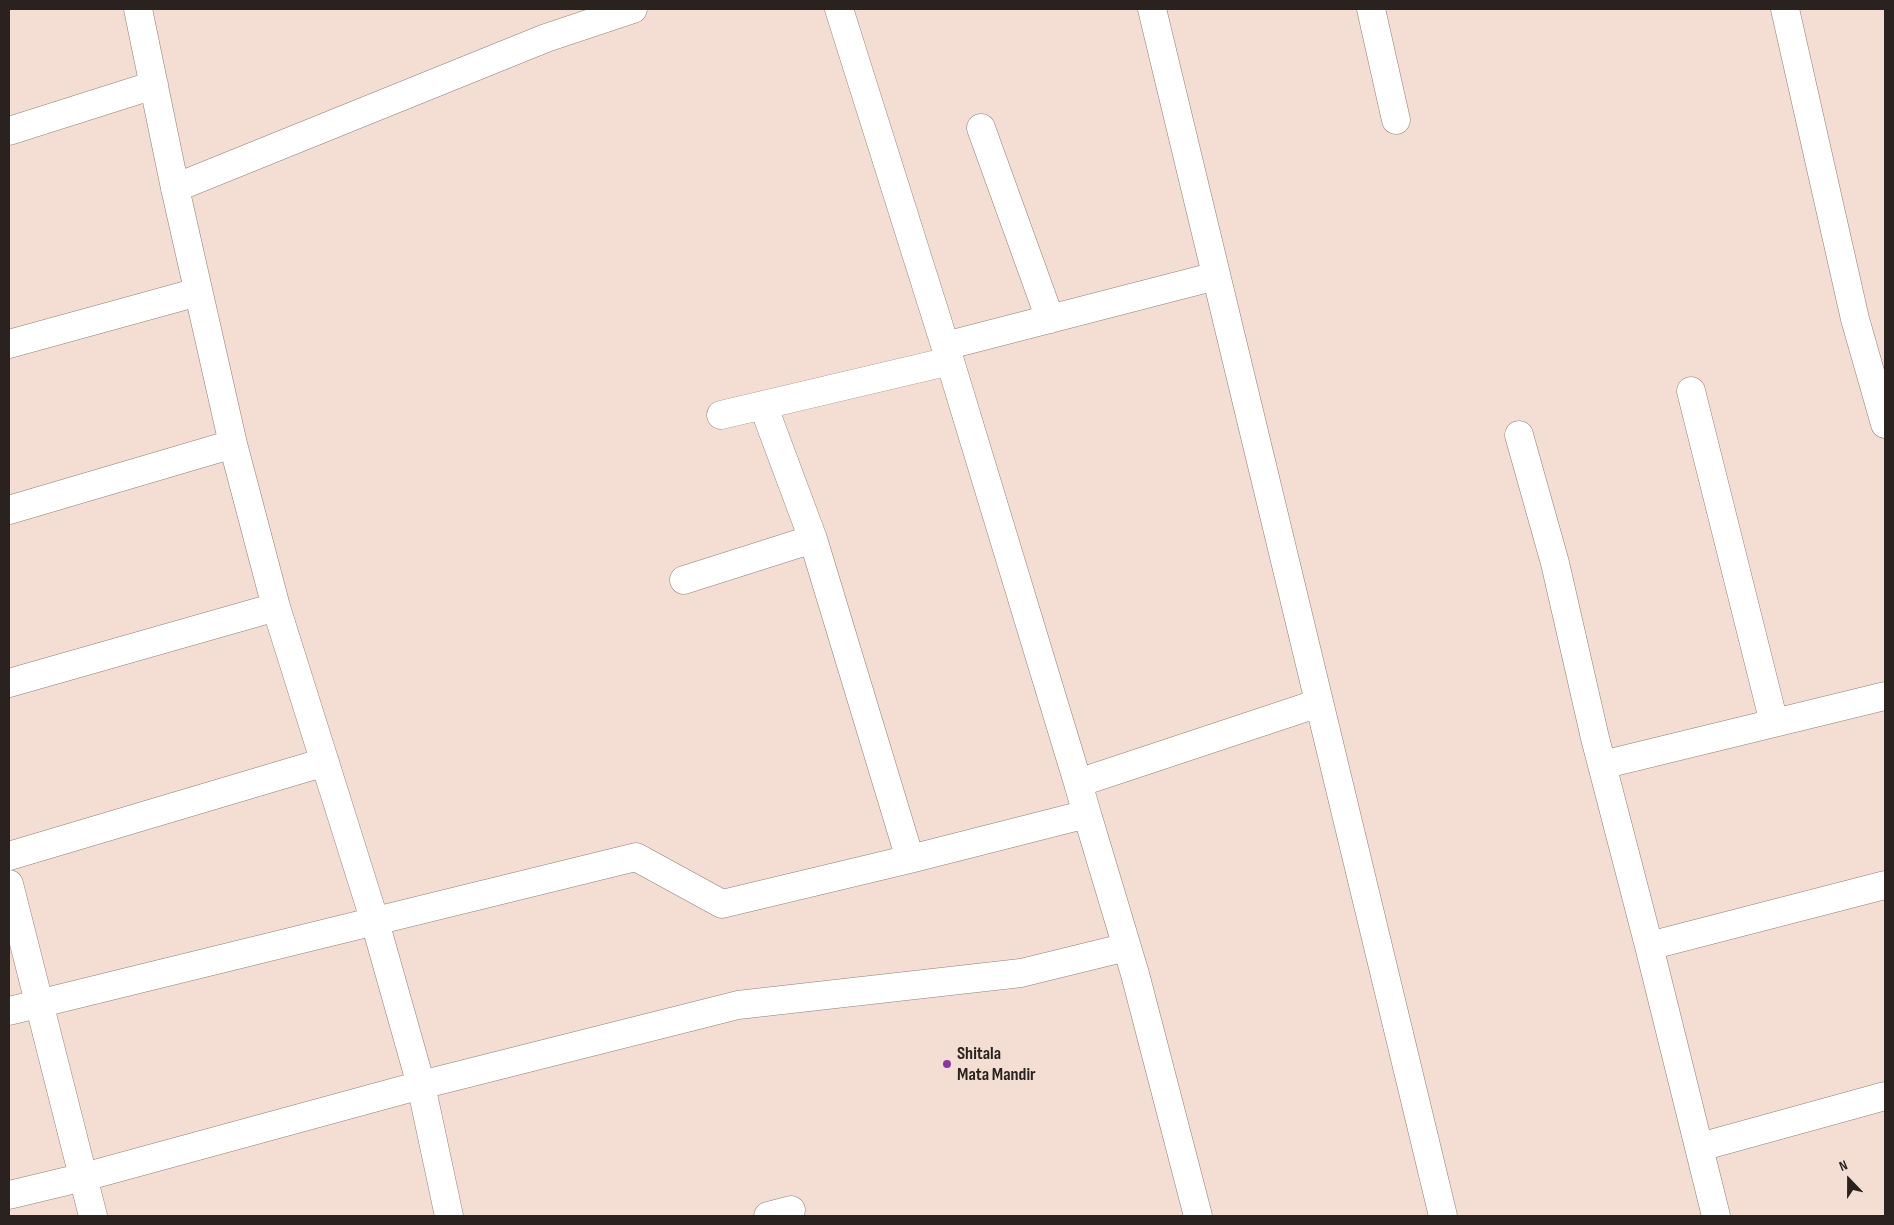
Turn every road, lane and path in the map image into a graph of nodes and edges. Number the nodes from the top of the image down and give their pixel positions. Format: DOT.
graph roads {
  1 [pos="138,9"];
  2 [pos="633,9"];
  3 [pos="839,9"];
  4 [pos="1152,9"];
  5 [pos="1371,9"];
  6 [pos="1785,9"];
  7 [pos="154,85"];
  8 [pos="1396,120"];
  9 [pos="981,128"];
  10 [pos="9,132"];
  11 [pos="175,188"];
  12 [pos="1216,276"];
  13 [pos="198,292"];
  14 [pos="1050,319"];
  15 [pos="9,344"];
  16 [pos="948,354"];
  17 [pos="1691,391"];
  18 [pos="763,405"];
  19 [pos="721,415"];
  20 [pos="1885,424"];
  21 [pos="1519,434"];
  22 [pos="232,444"];
  23 [pos="9,510"];
  24 [pos="813,539"];
  25 [pos="684,580"];
  26 [pos="276,608"];
  27 [pos="9,683"];
  28 [pos="1885,696"];
  29 [pos="1319,703"];
  30 [pos="1774,723"];
  31 [pos="325,762"];
  32 [pos="1602,765"];
  33 [pos="1078,783"];
  34 [pos="1087,814"];
  35 [pos="9,856"];
  36 [pos="910,859"];
  37 [pos="9,884"];
  38 [pos="1885,885"];
  39 [pos="375,922"];
  40 [pos="1127,946"];
  41 [pos="1649,946"];
  42 [pos="39,1003"];
  43 [pos="9,1011"];
  44 [pos="421,1085"];
  45 [pos="1885,1096"];
  46 [pos="1700,1147"];
  47 [pos="84,1177"];
  48 [pos="9,1195"];
  49 [pos="93,1216"];
  50 [pos="449,1216"];
  51 [pos="1198,1216"];
  52 [pos="1443,1216"];
  53 [pos="1716,1216"];
  1 -- 7 [label="street"];
  2 -- 11 [label="street"];
  3 -- 16 [label="street"];
  4 -- 12 [label="street"];
  5 -- 8 [label="street"];
  6 -- 20 [label="street"];
  7 -- 10 [label="street"];
  7 -- 11 [label="street"];
  9 -- 14 [label="street"];
  11 -- 13 [label="street"];
  12 -- 14 [label="street"];
  12 -- 29 [label="street"];
  13 -- 15 [label="street"];
  13 -- 22 [label="street"];
  14 -- 16 [label="street"];
  16 -- 18 [label="street"];
  16 -- 33 [label="street"];
  17 -- 30 [label="street"];
  18 -- 19 [label="street"];
  18 -- 24 [label="street"];
  21 -- 32 [label="street"];
  22 -- 23 [label="street"];
  22 -- 26 [label="street"];
  24 -- 25 [label="street"];
  24 -- 36 [label="street"];
  26 -- 27 [label="street"];
  26 -- 31 [label="street"];
  28 -- 30 [label="street"];
  29 -- 33 [label="street"];
  29 -- 52 [label="street"];
  30 -- 32 [label="street"];
  31 -- 35 [label="street"];
  31 -- 39 [label="street"];
  32 -- 41 [label="street"];
  33 -- 34 [label="street"];
  34 -- 36 [label="street"];
  34 -- 40 [label="street"];
  36 -- 39 [label="street"];
  37 -- 42 [label="street"];
  38 -- 41 [label="street"];
  39 -- 42 [label="street"];
  39 -- 44 [label="street"];
  40 -- 44 [label="street"];
  40 -- 51 [label="street"];
  41 -- 46 [label="street"];
  42 -- 43 [label="street"];
  42 -- 47 [label="street"];
  44 -- 47 [label="street"];
  44 -- 50 [label="street"];
  45 -- 46 [label="street"];
  46 -- 53 [label="street"];
  47 -- 48 [label="street"];
  47 -- 49 [label="street"];
}
